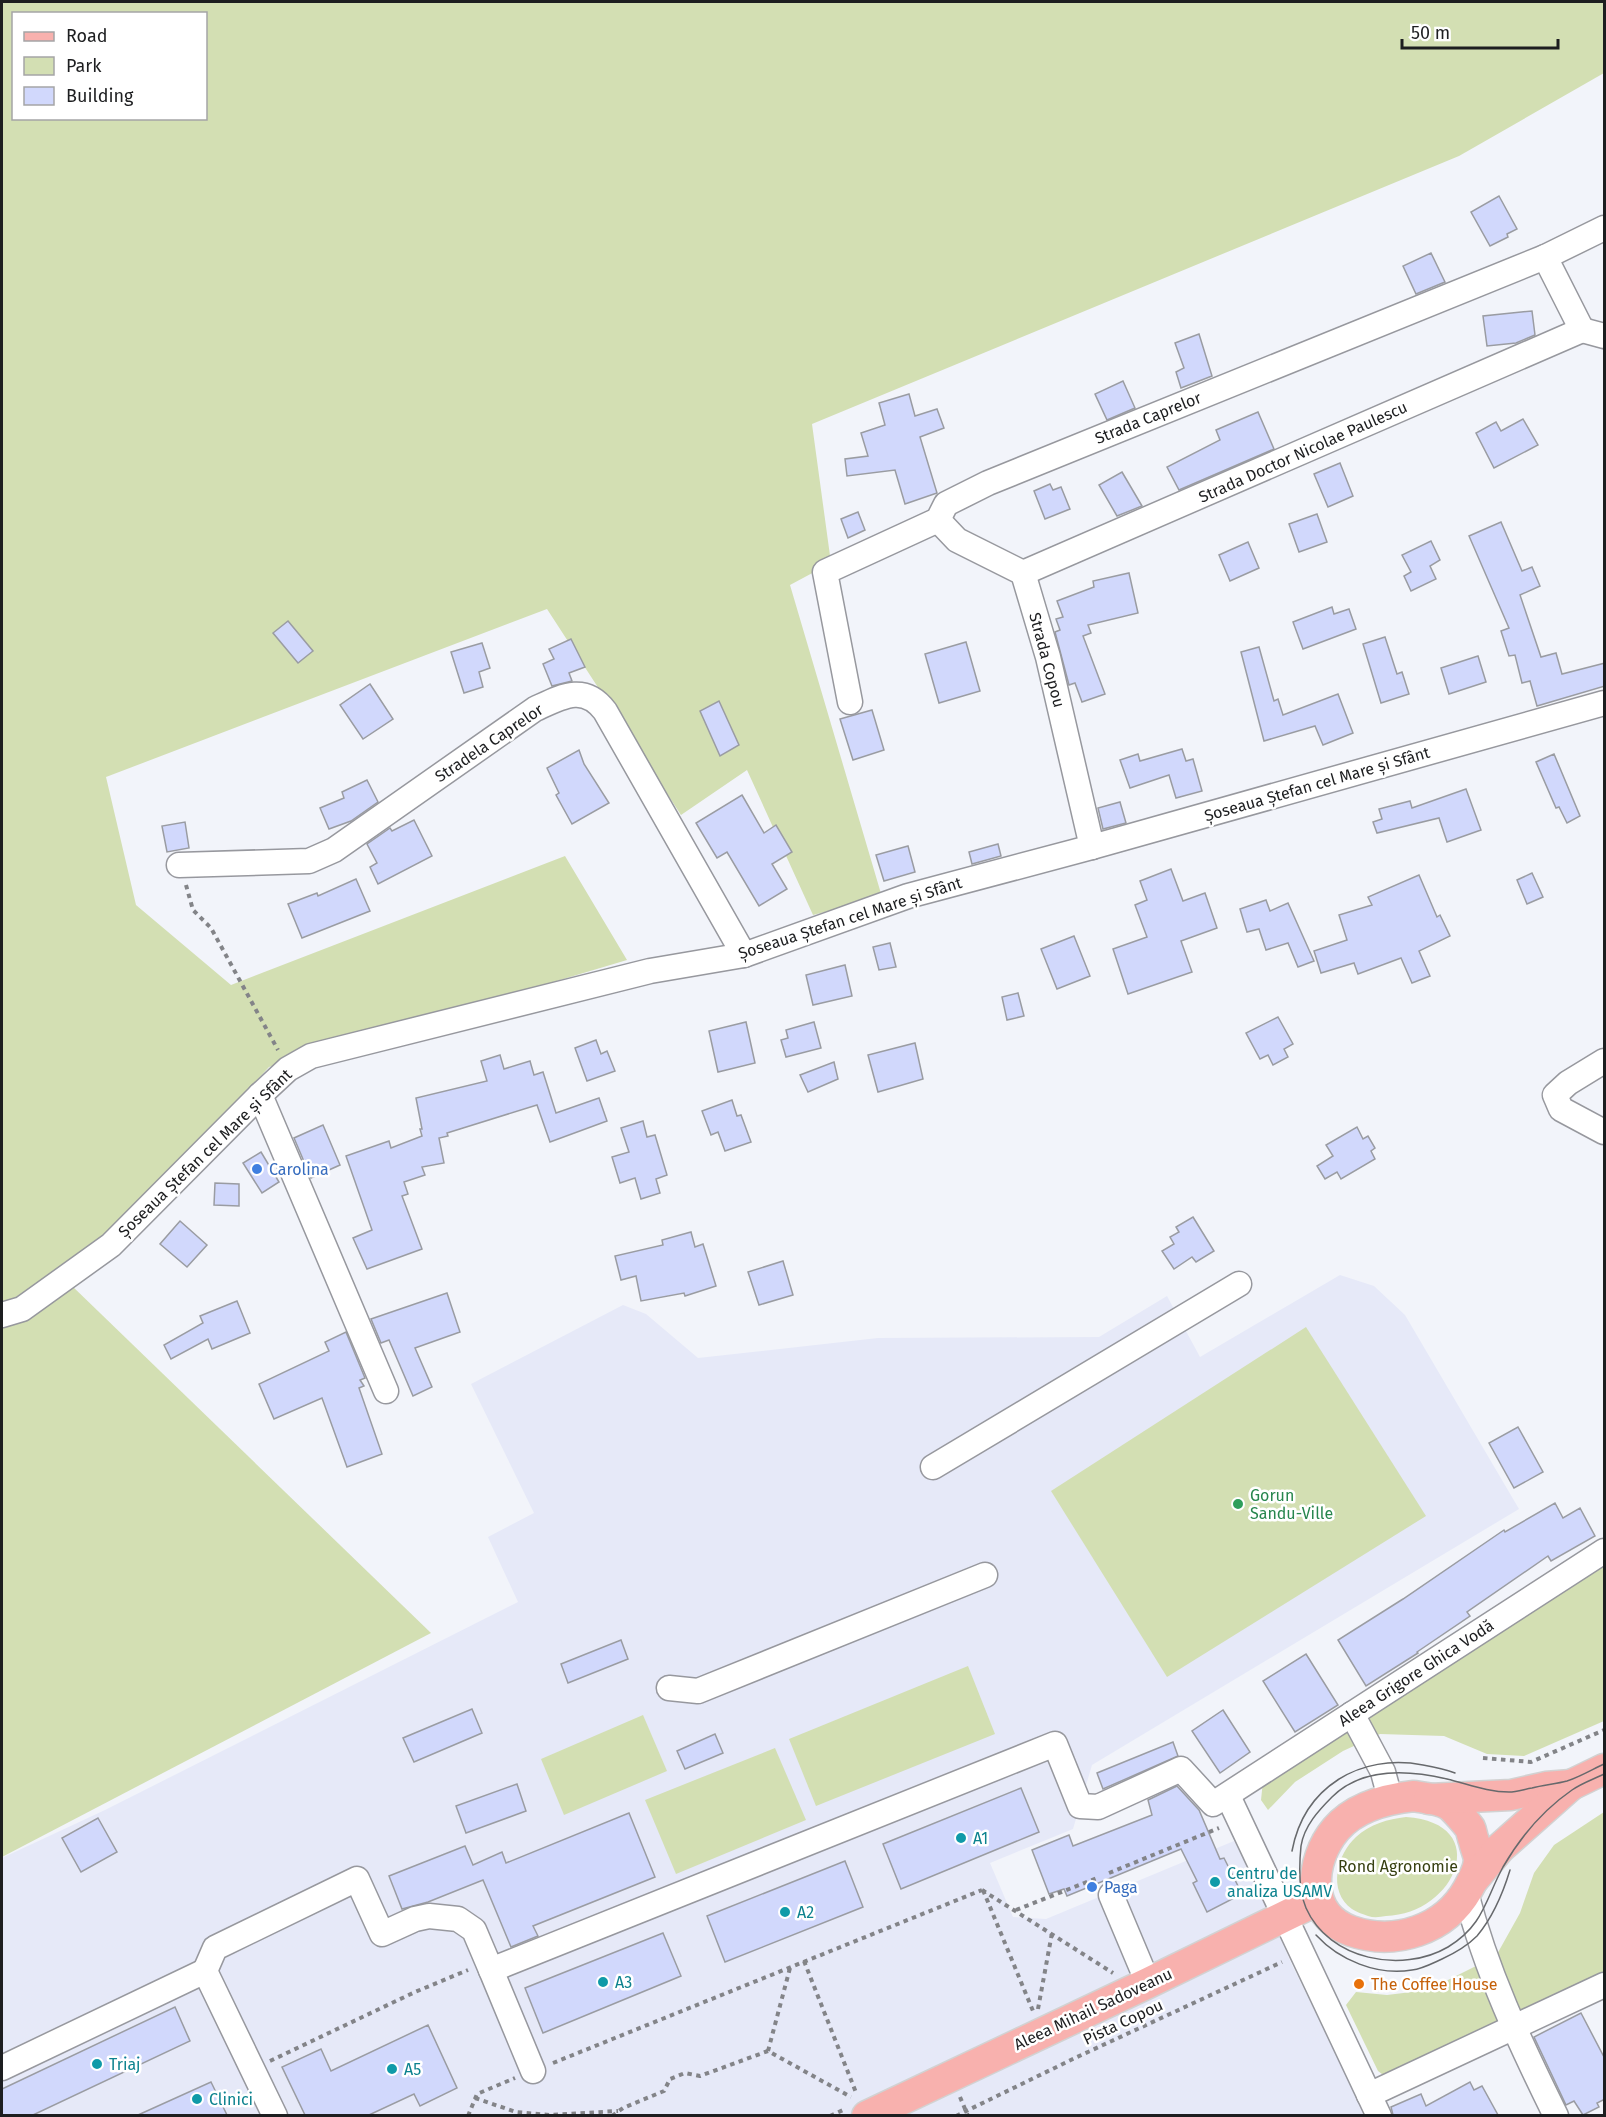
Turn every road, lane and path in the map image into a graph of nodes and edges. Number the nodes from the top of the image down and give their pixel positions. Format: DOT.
graph roads {
  1 [pos="1605,228"];
  2 [pos="1545,257"];
  3 [pos="1594,333"];
  4 [pos="938,520"];
  5 [pos="1023,573"];
  6 [pos="850,702"];
  7 [pos="1605,703"];
  8 [pos="1092,847"];
  9 [pos="180,865"];
  10 [pos="744,955"];
  11 [pos="1605,1061"];
  12 [pos="288,1070"];
  13 [pos="260,1095"];
  14 [pos="1605,1132"];
  15 [pos="1239,1284"];
  16 [pos="2,1315"];
  17 [pos="386,1391"];
  18 [pos="933,1467"];
  19 [pos="1605,1551"];
  20 [pos="985,1575"];
  21 [pos="669,1688"];
  22 [pos="1352,1714"];
  23 [pos="1605,1730"];
  24 [pos="1483,1758"];
  25 [pos="1605,1769"];
  26 [pos="1571,1785"];
  27 [pos="1228,1796"];
  28 [pos="1390,1798"];
  29 [pos="1429,1798"];
  30 [pos="1209,1832"];
  31 [pos="1470,1886"];
  32 [pos="982,1890"];
  33 [pos="1111,1895"];
  34 [pos="1318,1900"];
  35 [pos="1016,1911"];
  36 [pos="1286,1917"];
  37 [pos="1052,1932"];
  38 [pos="1302,1953"];
  39 [pos="804,1961"];
  40 [pos="489,1966"];
  41 [pos="790,1967"];
  42 [pos="205,1971"];
  43 [pos="1135,1981"];
  44 [pos="1605,1985"];
  45 [pos="1512,2027"];
  46 [pos="768,2051"];
  47 [pos="265,2063"];
  48 [pos="2,2068"];
  49 [pos="533,2071"];
  50 [pos="475,2098"];
  51 [pos="1374,2105"];
  52 [pos="619,2111"];
  53 [pos="275,2115"];
  54 [pos="467,2115"];
  55 [pos="612,2115"];
  56 [pos="867,2115"];
  57 [pos="956,2115"];
  58 [pos="1556,2115"];
  1 -- 2 [label="street, Strada Caprelor"];
  2 -- 3 [label="street"];
  2 -- 4 [label="street, Strada Caprelor"];
  3 -- 5 [label="street, Strada Doctor Nicolae Paulescu"];
  4 -- 5 [label="street"];
  4 -- 6 [label="street, Strada Caprelor"];
  5 -- 8 [label="street, Strada Copou"];
  7 -- 8 [label="street, Șoseaua Ștefan cel Mare și Sfânt"];
  8 -- 10 [label="street, Șoseaua Ștefan cel Mare și Sfânt"];
  9 -- 10 [label="street, Stradela Caprelor"];
  9 -- 12 [label="path"];
  10 -- 12 [label="street, Șoseaua Ștefan cel Mare și Sfânt"];
  11 -- 14 [label="street"];
  12 -- 13 [label="street, Șoseaua Ștefan cel Mare și Sfânt"];
  13 -- 16 [label="street, Șoseaua Ștefan cel Mare și Sfânt"];
  13 -- 17 [label="street"];
  15 -- 18 [label="street"];
  19 -- 22 [label="street, Aleea Grigore Ghica Vodă"];
  20 -- 21 [label="street"];
  22 -- 27 [label="street, Aleea Grigore Ghica Vodă"];
  22 -- 28 [label="street"];
  23 -- 24 [label="path"];
  25 -- 26 [label="main road"];
  26 -- 29 [label="main road"];
  26 -- 31 [label="main road"];
  27 -- 36 [label="street"];
  27 -- 40 [label="street"];
  28 -- 29 [label="main road"];
  28 -- 34 [label="main road"];
  29 -- 31 [label="main road"];
  30 -- 35 [label="path"];
  31 -- 34 [label="main road"];
  31 -- 45 [label="street"];
  32 -- 35 [label="path"];
  32 -- 37 [label="path"];
  32 -- 39 [label="path"];
  33 -- 43 [label="street"];
  34 -- 36 [label="main road, Aleea Mihail Sadoveanu"];
  35 -- 37 [label="path"];
  36 -- 38 [label="street"];
  36 -- 43 [label="main road, Aleea Mihail Sadoveanu"];
  37 -- 43 [label="path"];
  38 -- 51 [label="street"];
  38 -- 57 [label="path, Pista Copou"];
  39 -- 41 [label="path"];
  39 -- 46 [label="path"];
  40 -- 42 [label="street"];
  40 -- 47 [label="path"];
  40 -- 49 [label="street"];
  41 -- 46 [label="path"];
  41 -- 49 [label="path"];
  42 -- 48 [label="street"];
  42 -- 53 [label="street"];
  43 -- 56 [label="main road, Aleea Mihail Sadoveanu"];
  44 -- 45 [label="street"];
  45 -- 51 [label="street"];
  45 -- 58 [label="street"];
  46 -- 52 [label="path"];
  49 -- 50 [label="path"];
  50 -- 52 [label="path"];
  50 -- 54 [label="path"];
  52 -- 55 [label="path"];
}
